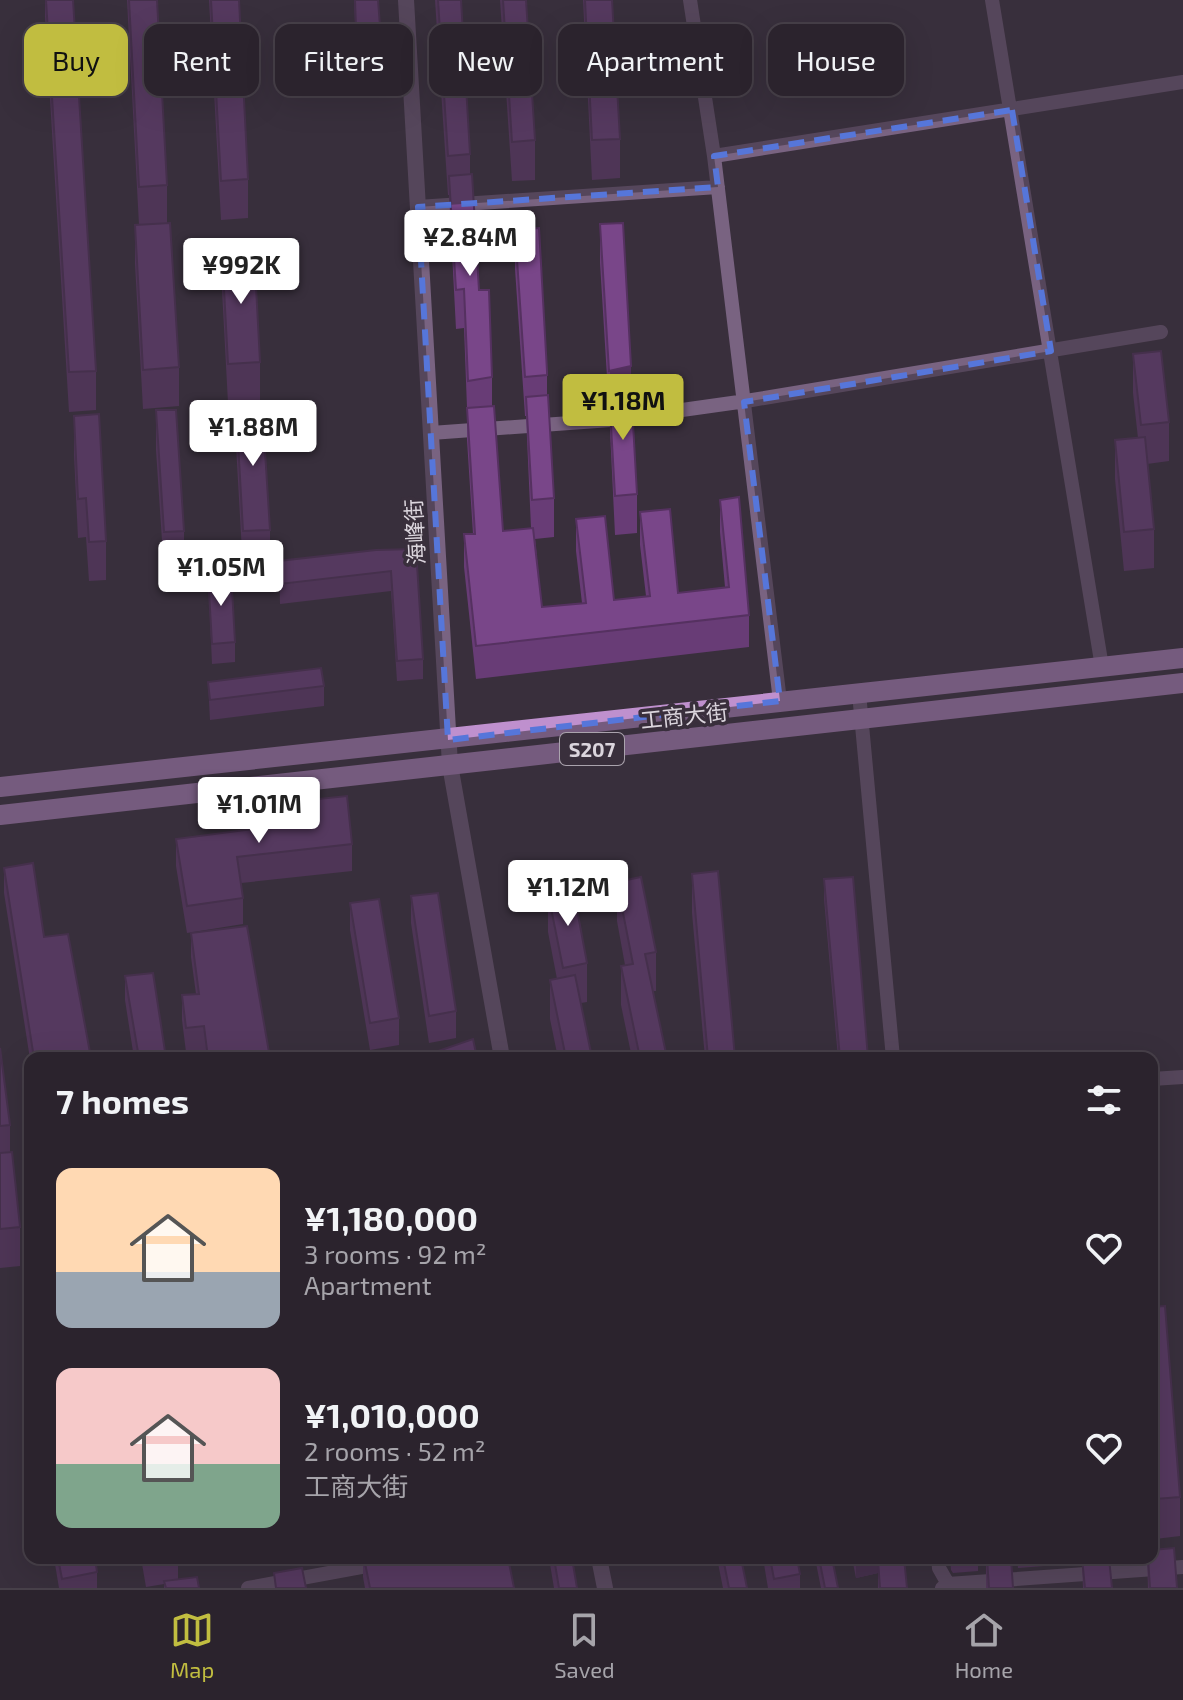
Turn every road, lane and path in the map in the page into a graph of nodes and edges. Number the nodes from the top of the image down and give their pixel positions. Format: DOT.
graph roads {
  1 [pos="406,0"];
  2 [pos="690,0"];
  3 [pos="992,0"];
  4 [pos="1183,82"];
  5 [pos="1012,110"];
  6 [pos="714,156"];
  7 [pos="718,187"];
  8 [pos="418,207"];
  9 [pos="1161,332"];
  10 [pos="1051,351"];
  11 [pos="431,433"];
  12 [pos="1183,658"];
  13 [pos="1102,667"];
  14 [pos="1183,683"];
  15 [pos="859,693"];
  16 [pos="780,701"];
  17 [pos="863,719"];
  18 [pos="448,740"];
  19 [pos="450,765"];
  20 [pos="0,787"];
  21 [pos="0,815"];
  22 [pos="501,1052"];
  23 [pos="892,1052"];
  24 [pos="1183,1077"];
  25 [pos="1158,1079"];
  26 [pos="378,1564"];
  27 [pos="600,1564"];
  28 [pos="940,1564"];
  29 [pos="1183,1567"];
  30 [pos="945,1586"];
  31 [pos="248,1588"];
  32 [pos="605,1588"];
  1 -- 8 [label="street, 海峰街"];
  2 -- 6 [label="street"];
  3 -- 5 [label="street"];
  4 -- 5 [label="street"];
  5 -- 6 [label="street"];
  5 -- 10 [label="street"];
  6 -- 7 [label="street"];
  7 -- 8 [label="street"];
  7 -- 16 [label="street"];
  8 -- 11 [label="street, 海峰街"];
  9 -- 10 [label="street"];
  10 -- 11 [label="street"];
  10 -- 13 [label="street"];
  11 -- 18 [label="street, 海峰街"];
  12 -- 13 [label="main road, 工商大街 / S207"];
  13 -- 15 [label="main road, 工商大街 / S207"];
  14 -- 17 [label="main road, 工商大街 / S207"];
  15 -- 16 [label="main road, 工商大街 / S207"];
  15 -- 17 [label="street"];
  16 -- 18 [label="main road, 工商大街 / S207"];
  17 -- 19 [label="main road, 工商大街 / S207"];
  17 -- 23 [label="street"];
  18 -- 19 [label="street, 海峰街"];
  18 -- 20 [label="main road, 工商大街 / S207"];
  19 -- 21 [label="main road, 工商大街 / S207"];
  19 -- 22 [label="street, 海峰街"];
  24 -- 25 [label="street"];
  26 -- 31 [label="street"];
  27 -- 32 [label="street"];
  28 -- 30 [label="street"];
  29 -- 30 [label="street"];
}
